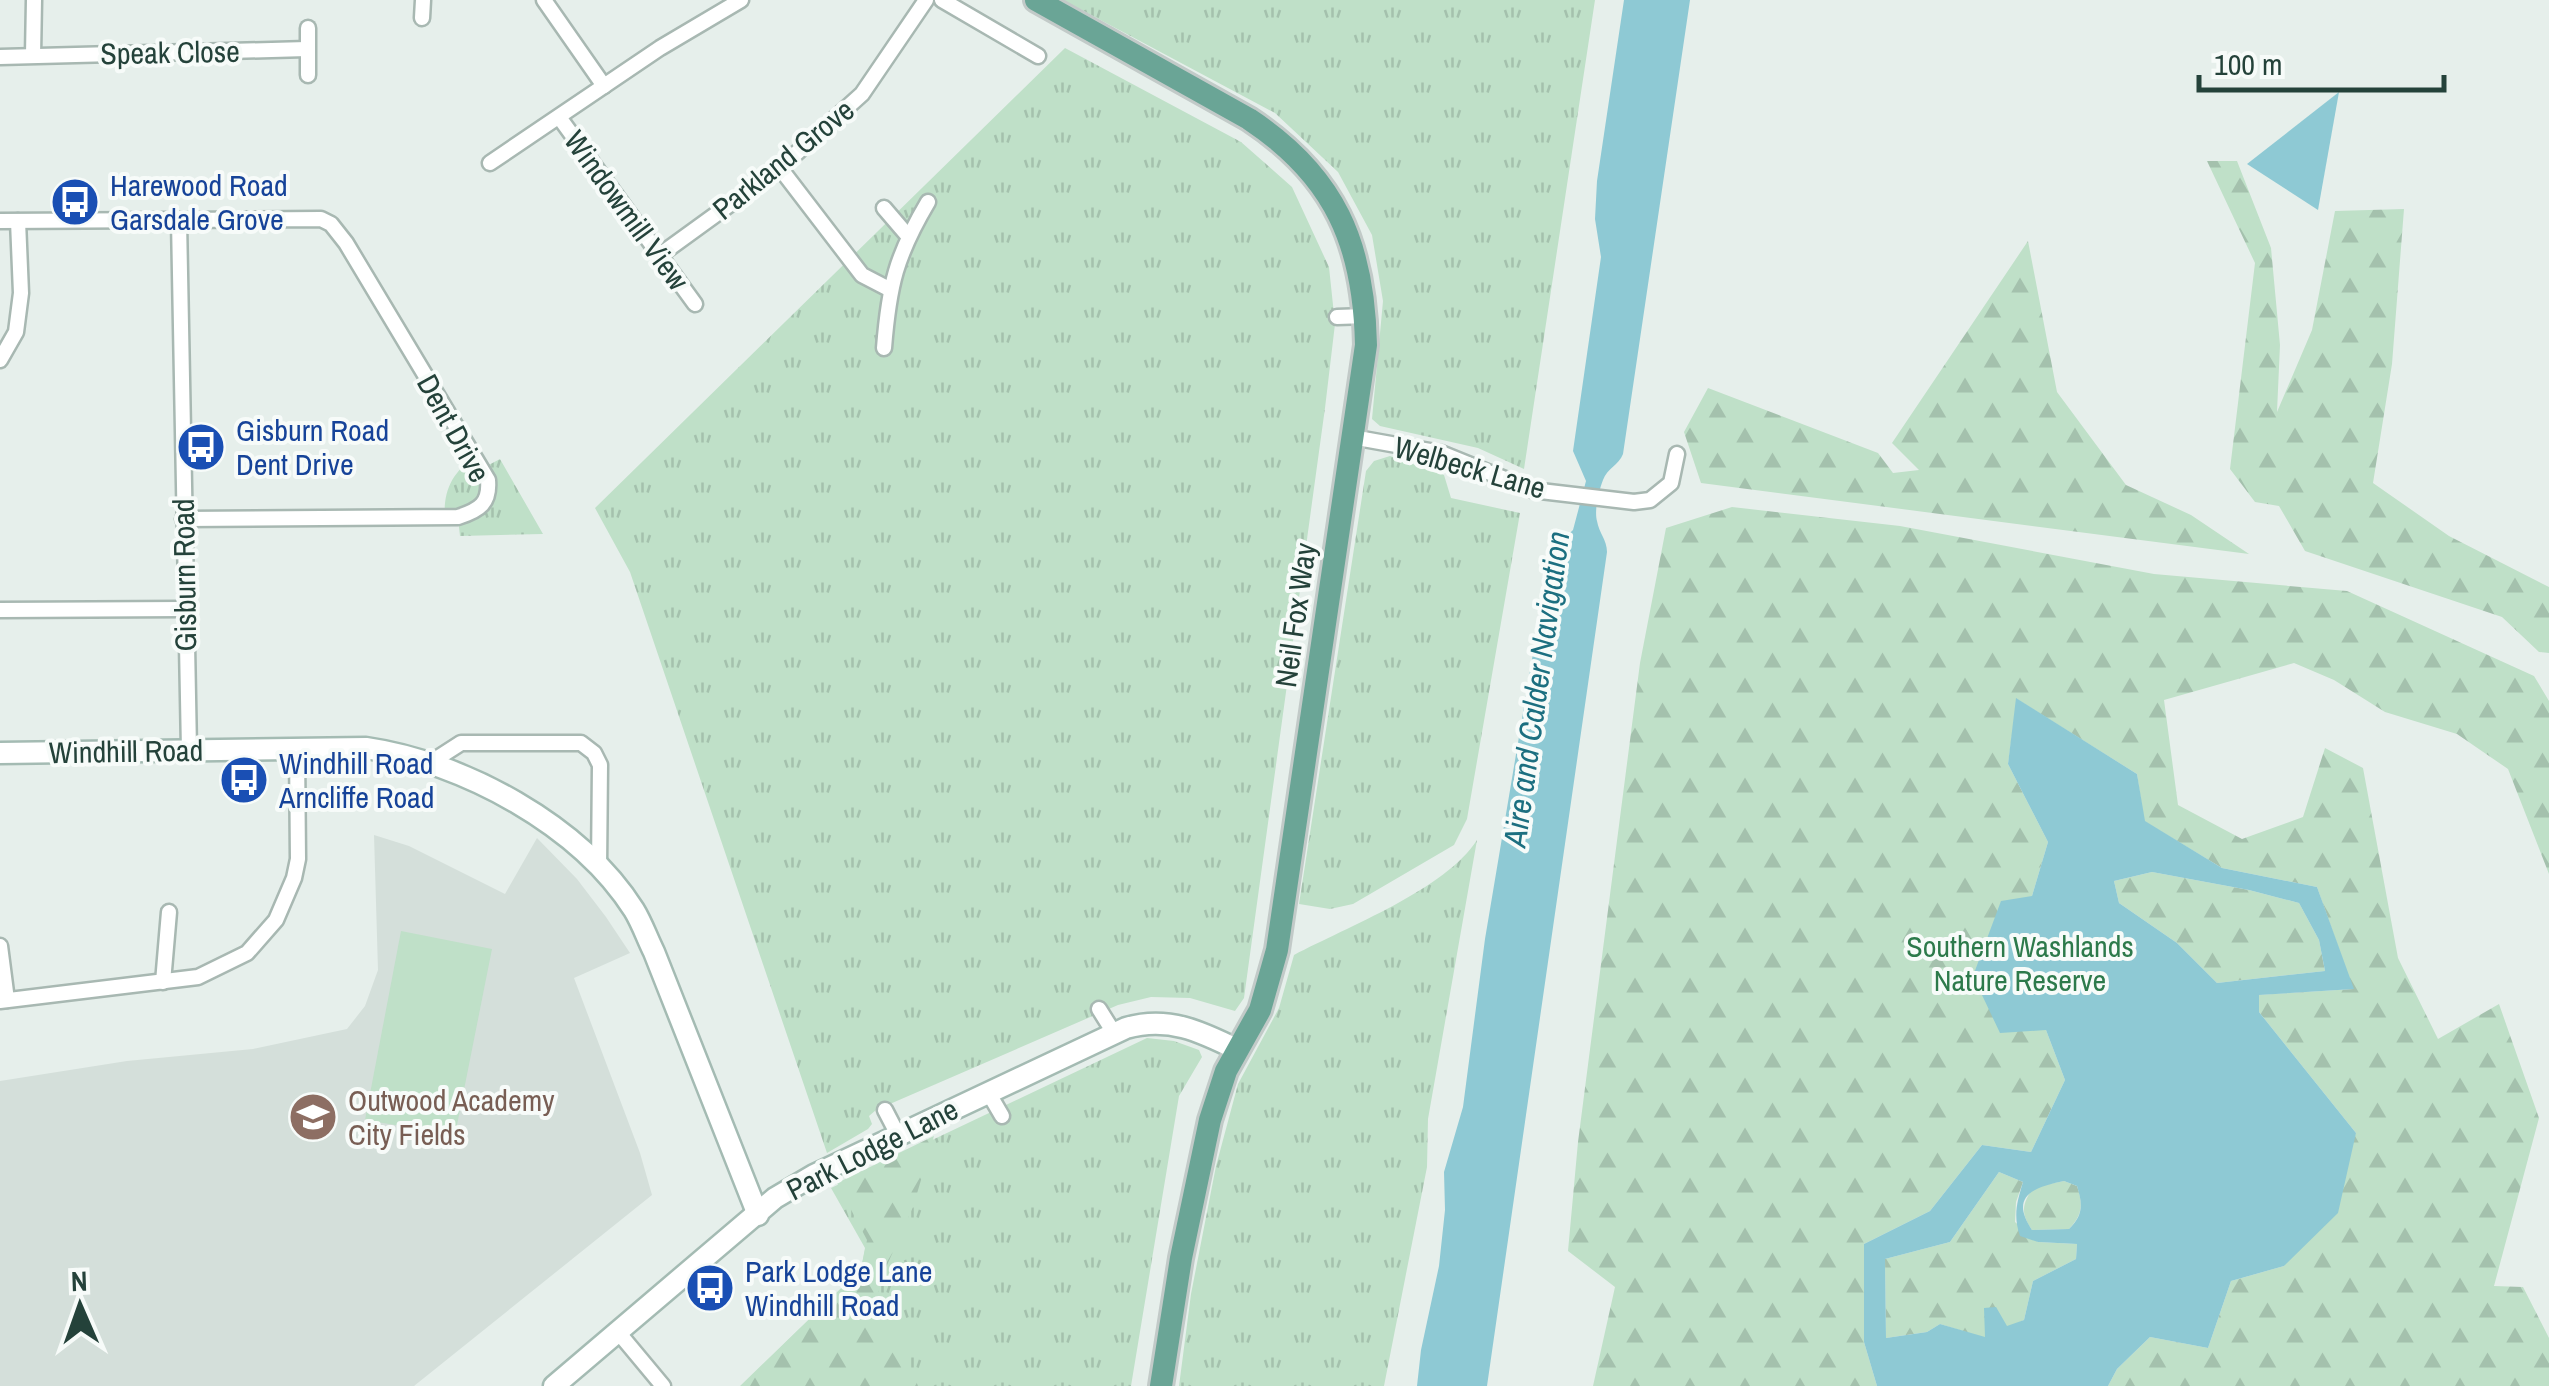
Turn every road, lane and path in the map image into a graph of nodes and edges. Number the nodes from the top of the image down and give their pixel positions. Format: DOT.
graph roads {
  1 [pos="34,0"];
  2 [pos="424,0"];
  3 [pos="544,0"];
  4 [pos="742,0"];
  5 [pos="926,0"];
  6 [pos="942,0"];
  7 [pos="1036,0"];
  8 [pos="422,18"];
  9 [pos="308,28"];
  10 [pos="308,49"];
  11 [pos="33,55"];
  12 [pos="1038,56"];
  13 [pos="0,57"];
  14 [pos="308,75"];
  15 [pos="604,86"];
  16 [pos="560,116"];
  17 [pos="490,164"];
  18 [pos="780,168"];
  19 [pos="928,202"];
  20 [pos="884,208"];
  21 [pos="0,220"];
  22 [pos="179,220"];
  23 [pos="18,221"];
  24 [pos="908,236"];
  25 [pos="660,255"];
  26 [pos="889,288"];
  27 [pos="695,304"];
  28 [pos="1366,316"];
  29 [pos="1336,317"];
  30 [pos="884,348"];
  31 [pos="0,360"];
  32 [pos="1352,437"];
  33 [pos="1677,454"];
  34 [pos="183,519"];
  35 [pos="184,609"];
  36 [pos="0,610"];
  37 [pos="297,748"];
  38 [pos="189,750"];
  39 [pos="0,753"];
  40 [pos="430,763"];
  41 [pos="599,868"];
  42 [pos="169,912"];
  43 [pos="0,946"];
  44 [pos="163,982"];
  45 [pos="4,1001"];
  46 [pos="1099,1009"];
  47 [pos="1114,1033"];
  48 [pos="1238,1050"];
  49 [pos="988,1092"];
  50 [pos="885,1110"];
  51 [pos="1002,1116"];
  52 [pos="898,1135"];
  53 [pos="758,1215"];
  54 [pos="618,1332"];
  55 [pos="554,1386"];
  56 [pos="662,1386"];
  57 [pos="1161,1386"];
  1 -- 11 [label="street"];
  2 -- 8 [label="street"];
  3 -- 15 [label="street"];
  4 -- 15 [label="street"];
  5 -- 18 [label="street, Parkland Grove"];
  6 -- 12 [label="street"];
  7 -- 28 [label="main road, Neil Fox Way"];
  9 -- 10 [label="street"];
  10 -- 11 [label="street, Speak Close"];
  10 -- 14 [label="street"];
  11 -- 13 [label="street, Speak Close"];
  15 -- 16 [label="street"];
  16 -- 17 [label="street"];
  16 -- 25 [label="street, Windowmill View"];
  18 -- 25 [label="street, Parkland Grove"];
  18 -- 26 [label="street"];
  19 -- 24 [label="street"];
  20 -- 24 [label="street"];
  21 -- 23 [label="street"];
  22 -- 23 [label="street"];
  22 -- 34 [label="street, Gisburn Road"];
  22 -- 34 [label="street, Dent Drive"];
  23 -- 31 [label="street"];
  24 -- 26 [label="street"];
  25 -- 27 [label="street, Windowmill View"];
  26 -- 30 [label="street"];
  28 -- 29 [label="street"];
  28 -- 32 [label="main road, Neil Fox Way"];
  32 -- 33 [label="street, Welbeck Lane"];
  32 -- 48 [label="main road, Neil Fox Way"];
  34 -- 35 [label="street, Gisburn Road"];
  35 -- 36 [label="street"];
  35 -- 38 [label="street, Gisburn Road"];
  37 -- 38 [label="street, Windhill Road"];
  37 -- 40 [label="street, Windhill Road"];
  37 -- 44 [label="street"];
  38 -- 39 [label="street, Windhill Road"];
  40 -- 41 [label="street, Windhill Road"];
  40 -- 41 [label="street"];
  41 -- 53 [label="street, Windhill Road"];
  42 -- 44 [label="street"];
  43 -- 45 [label="street"];
  44 -- 45 [label="street"];
  46 -- 47 [label="street"];
  47 -- 48 [label="street, Park Lodge Lane"];
  47 -- 49 [label="street, Park Lodge Lane"];
  48 -- 57 [label="main road, Neil Fox Way"];
  49 -- 51 [label="street"];
  49 -- 52 [label="street, Park Lodge Lane"];
  50 -- 52 [label="street"];
  52 -- 53 [label="street, Park Lodge Lane"];
  53 -- 54 [label="street, Park Lodge Lane"];
  54 -- 55 [label="street, Park Lodge Lane"];
  54 -- 56 [label="street"];
}
